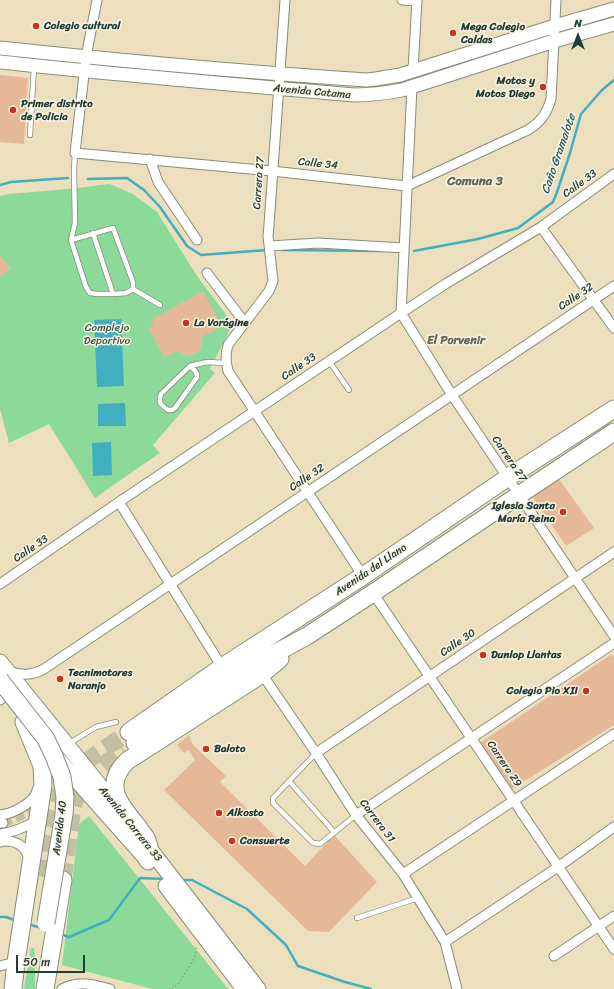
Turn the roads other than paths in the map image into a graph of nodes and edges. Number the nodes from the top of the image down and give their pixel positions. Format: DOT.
graph roads {
  1 [pos="97,0"];
  2 [pos="285,0"];
  3 [pos="402,0"];
  4 [pos="556,0"];
  5 [pos="417,1"];
  6 [pos="614,9"];
  7 [pos="614,24"];
  8 [pos="555,26"];
  9 [pos="554,41"];
  10 [pos="0,48"];
  11 [pos="86,57"];
  12 [pos="0,62"];
  13 [pos="34,66"];
  14 [pos="413,70"];
  15 [pos="84,71"];
  16 [pos="280,75"];
  17 [pos="412,87"];
  18 [pos="279,89"];
  19 [pos="30,135"];
  20 [pos="75,153"];
  21 [pos="150,159"];
  22 [pos="272,171"];
  23 [pos="614,174"];
  24 [pos="407,186"];
  25 [pos="541,227"];
  26 [pos="93,233"];
  27 [pos="71,240"];
  28 [pos="197,240"];
  29 [pos="270,246"];
  30 [pos="404,248"];
  31 [pos="206,273"];
  32 [pos="614,286"];
  33 [pos="133,289"];
  34 [pos="113,294"];
  35 [pos="594,299"];
  36 [pos="160,305"];
  37 [pos="401,313"];
  38 [pos="245,323"];
  39 [pos="614,328"];
  40 [pos="226,358"];
  41 [pos="329,362"];
  42 [pos="190,366"];
  43 [pos="349,390"];
  44 [pos="452,395"];
  45 [pos="614,409"];
  46 [pos="255,411"];
  47 [pos="614,432"];
  48 [pos="507,478"];
  49 [pos="307,492"];
  50 [pos="518,495"];
  51 [pos="119,502"];
  52 [pos="614,552"];
  53 [pos="363,576"];
  54 [pos="575,578"];
  55 [pos="0,584"];
  56 [pos="170,584"];
  57 [pos="373,593"];
  58 [pos="307,636"];
  59 [pos="614,636"];
  60 [pos="614,643"];
  61 [pos="222,667"];
  62 [pos="3,671"];
  63 [pos="262,674"];
  64 [pos="430,676"];
  65 [pos="1,696"];
  66 [pos="24,722"];
  67 [pos="127,732"];
  68 [pos="614,734"];
  69 [pos="471,738"];
  70 [pos="61,750"];
  71 [pos="316,753"];
  72 [pos="43,775"];
  73 [pos="289,781"];
  74 [pos="514,801"];
  75 [pos="356,815"];
  76 [pos="1,820"];
  77 [pos="38,820"];
  78 [pos="614,827"];
  79 [pos="334,832"];
  80 [pos="0,834"];
  81 [pos="0,842"];
  82 [pos="149,847"];
  83 [pos="558,866"];
  84 [pos="35,873"];
  85 [pos="404,874"];
  86 [pos="166,877"];
  87 [pos="63,880"];
  88 [pos="418,898"];
  89 [pos="614,916"];
  90 [pos="357,918"];
  91 [pos="599,926"];
  92 [pos="41,931"];
  93 [pos="445,942"];
  94 [pos="614,949"];
  95 [pos="554,956"];
  96 [pos="8,964"];
  97 [pos="13,989"];
  98 [pos="17,989"];
  99 [pos="39,989"];
  100 [pos="45,989"];
  101 [pos="62,989"];
  102 [pos="110,989"];
  103 [pos="244,989"];
  104 [pos="258,989"];
  105 [pos="457,989"];
  1 -- 11 [label="street"];
  2 -- 16 [label="street, Carrera 27"];
  3 -- 5 [label="street"];
  4 -- 8 [label="street"];
  5 -- 14 [label="street"];
  6 -- 8 [label="main road, Avenida Catama"];
  7 -- 9 [label="main road, Avenida Catama"];
  8 -- 9 [label="street"];
  8 -- 14 [label="main road, Avenida Catama"];
  9 -- 17 [label="main road, Avenida Catama"];
  9 -- 24 [label="street"];
  10 -- 11 [label="main road, Avenida Catama"];
  11 -- 15 [label="street"];
  11 -- 16 [label="main road, Avenida Catama"];
  12 -- 13 [label="main road, Avenida Catama"];
  13 -- 15 [label="main road, Avenida Catama"];
  13 -- 19 [label="lane"];
  14 -- 16 [label="main road, Avenida Catama"];
  15 -- 18 [label="main road, Avenida Catama"];
  15 -- 20 [label="street"];
  16 -- 18 [label="street, Carrera 27"];
  17 -- 18 [label="main road, Avenida Catama"];
  17 -- 24 [label="street"];
  18 -- 22 [label="street, Carrera 27"];
  20 -- 21 [label="street, Calle 34"];
  20 -- 27 [label="lane"];
  21 -- 22 [label="street, Calle 34"];
  21 -- 28 [label="street"];
  22 -- 24 [label="street, Calle 34"];
  22 -- 29 [label="street, Carrera 27"];
  23 -- 25 [label="street, Calle 33"];
  24 -- 30 [label="street"];
  25 -- 35 [label="street"];
  25 -- 37 [label="street, Calle 33"];
  26 -- 27 [label="lane"];
  26 -- 33 [label="lane"];
  26 -- 34 [label="lane"];
  27 -- 34 [label="lane"];
  29 -- 30 [label="street"];
  29 -- 38 [label="street, Carrera 27"];
  30 -- 37 [label="street"];
  31 -- 38 [label="street"];
  32 -- 35 [label="street, Calle 32"];
  33 -- 34 [label="lane"];
  33 -- 36 [label="lane"];
  35 -- 39 [label="street"];
  35 -- 44 [label="street, Calle 32"];
  37 -- 41 [label="street, Calle 33"];
  37 -- 44 [label="street, Carrera 27"];
  38 -- 40 [label="street, Carrera 27"];
  40 -- 42 [label="lane"];
  40 -- 46 [label="street"];
  41 -- 43 [label="lane"];
  41 -- 46 [label="street, Calle 33"];
  42 -- 42 [label="lane"];
  44 -- 48 [label="street, Carrera 27"];
  44 -- 49 [label="street, Calle 32"];
  45 -- 48 [label="highway, Avenida del Llano"];
  46 -- 49 [label="street"];
  46 -- 51 [label="street, Calle 33"];
  47 -- 50 [label="highway, Avenida del Llano"];
  48 -- 50 [label="street, Carrera 27"];
  48 -- 53 [label="highway, Avenida del Llano"];
  49 -- 53 [label="street"];
  49 -- 56 [label="street, Calle 32"];
  50 -- 54 [label="street, Carrera 27"];
  50 -- 57 [label="highway, Avenida del Llano"];
  51 -- 55 [label="street, Calle 33"];
  51 -- 56 [label="street"];
  52 -- 54 [label="street, Calle 30"];
  53 -- 61 [label="highway, Avenida del Llano"];
  54 -- 59 [label="street, Carrera 27"];
  54 -- 64 [label="street, Calle 30"];
  56 -- 61 [label="street"];
  56 -- 62 [label="street, Calle 32"];
  57 -- 58 [label="highway, Avenida del Llano"];
  57 -- 64 [label="street, Carrera 29"];
  58 -- 63 [label="highway"];
  58 -- 67 [label="highway, Avenida del Llano"];
  60 -- 69 [label="street"];
  61 -- 67 [label="highway, Avenida del Llano"];
  62 -- 70 [label="highway, Avenida 40, bridge"];
  63 -- 71 [label="street, Carrera 31"];
  63 -- 82 [label="highway"];
  64 -- 69 [label="street, Carrera 29"];
  64 -- 71 [label="street, Calle 30"];
  65 -- 66 [label="main road, Avenida Carrera 33"];
  66 -- 70 [label="main road, Avenida Carrera 33"];
  66 -- 72 [label="highway"];
  67 -- 70 [label="lane"];
  68 -- 74 [label="street"];
  69 -- 74 [label="street, Carrera 29"];
  69 -- 75 [label="street"];
  70 -- 82 [label="main road, Avenida Carrera 33"];
  70 -- 86 [label="main road, Avenida Carrera 33"];
  70 -- 92 [label="highway, Avenida 40, bridge"];
  71 -- 73 [label="lane"];
  71 -- 75 [label="street, Carrera 31"];
  72 -- 76 [label="street"];
  72 -- 77 [label="highway"];
  73 -- 79 [label="lane"];
  73 -- 79 [label="lane"];
  74 -- 83 [label="street, Carrera 29"];
  74 -- 85 [label="street"];
  75 -- 79 [label="lane"];
  75 -- 85 [label="street, Carrera 31"];
  77 -- 80 [label="street"];
  77 -- 84 [label="highway"];
  78 -- 83 [label="street"];
  81 -- 84 [label="street"];
  82 -- 86 [label="main road, Avenida Carrera 33"];
  83 -- 91 [label="street, Carrera 29"];
  83 -- 93 [label="street"];
  84 -- 92 [label="highway"];
  85 -- 88 [label="street, Carrera 31"];
  86 -- 103 [label="main road, Avenida Carrera 33"];
  86 -- 104 [label="main road, Avenida Carrera 33"];
  87 -- 92 [label="highway, Avenida 40"];
  88 -- 90 [label="lane"];
  88 -- 93 [label="street, Carrera 31"];
  89 -- 91 [label="street"];
  91 -- 94 [label="street, Carrera 29"];
  91 -- 95 [label="street"];
  92 -- 96 [label="highway"];
  92 -- 98 [label="highway, Avenida 40"];
  92 -- 99 [label="highway, Avenida 40"];
  92 -- 100 [label="highway, Avenida 40"];
  93 -- 105 [label="street, Carrera 31"];
  96 -- 97 [label="highway"];
  101 -- 102 [label="street"];
}
